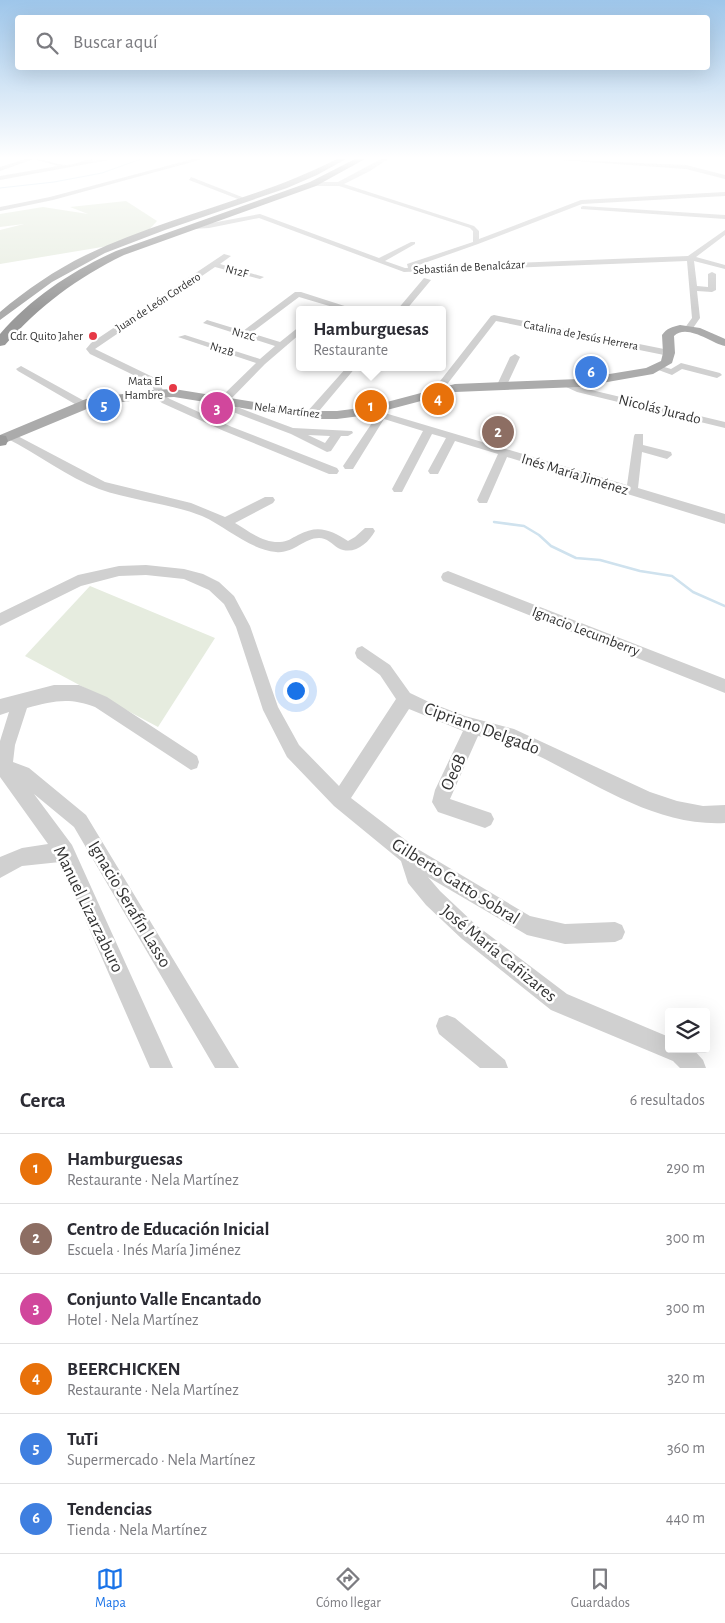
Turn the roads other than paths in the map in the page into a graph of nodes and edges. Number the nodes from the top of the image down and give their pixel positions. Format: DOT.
graph roads {
  1 [pos="220,209"];
  2 [pos="231,209"];
  3 [pos="244,209"];
  4 [pos="416,209"];
  5 [pos="561,209"];
  6 [pos="595,209"];
  7 [pos="214,211"];
  8 [pos="725,217"];
  9 [pos="193,227"];
  10 [pos="725,232"];
  11 [pos="413,243"];
  12 [pos="476,243"];
  13 [pos="227,256"];
  14 [pos="690,258"];
  15 [pos="379,261"];
  16 [pos="214,265"];
  17 [pos="725,267"];
  18 [pos="404,270"];
  19 [pos="712,274"];
  20 [pos="260,277"];
  21 [pos="426,280"];
  22 [pos="694,288"];
  23 [pos="329,304"];
  24 [pos="327,306"];
  25 [pos="337,306"];
  26 [pos="404,306"];
  27 [pos="0,317"];
  28 [pos="207,323"];
  29 [pos="0,326"];
  30 [pos="688,329"];
  31 [pos="296,332"];
  32 [pos="245,334"];
  33 [pos="182,337"];
  34 [pos="0,342"];
  35 [pos="725,343"];
  36 [pos="281,345"];
  37 [pos="669,353"];
  38 [pos="515,357"];
  39 [pos="262,362"];
  40 [pos="658,368"];
  41 [pos="21,369"];
  42 [pos="348,371"];
  43 [pos="718,375"];
  44 [pos="567,384"];
  45 [pos="502,385"];
  46 [pos="439,391"];
  47 [pos="160,393"];
  48 [pos="223,401"];
  49 [pos="84,405"];
  50 [pos="237,410"];
  51 [pos="283,411"];
  52 [pos="368,411"];
  53 [pos="310,415"];
  54 [pos="382,415"];
  55 [pos="274,425"];
  56 [pos="725,425"];
  57 [pos="428,429"];
  58 [pos="292,432"];
  59 [pos="452,436"];
  60 [pos="2,439"];
  61 [pos="504,452"];
  62 [pos="667,455"];
  63 [pos="349,466"];
  64 [pos="333,471"];
  65 [pos="434,472"];
  66 [pos="398,489"];
  67 [pos="632,491"];
  68 [pos="269,500"];
  69 [pos="483,500"];
  70 [pos="725,519"];
  71 [pos="225,522"];
  72 [pos="369,532"];
  73 [pos="448,577"];
  74 [pos="0,620"];
  75 [pos="362,653"];
  76 [pos="725,686"];
  77 [pos="406,701"];
  78 [pos="21,702"];
  79 [pos="0,707"];
  80 [pos="474,726"];
  81 [pos="191,762"];
  82 [pos="4,768"];
  83 [pos="340,800"];
  84 [pos="725,814"];
  85 [pos="485,819"];
  86 [pos="65,852"];
  87 [pos="409,855"];
  88 [pos="0,869"];
  89 [pos="615,932"];
  90 [pos="447,1026"];
  91 [pos="665,1046"];
  92 [pos="680,1053"];
  93 [pos="162,1068"];
  94 [pos="228,1068"];
  95 [pos="497,1068"];
  96 [pos="696,1068"];
  1 -- 7 [label="main road"];
  2 -- 29 [label="highway"];
  3 -- 9 [label="highway"];
  4 -- 12 [label="street"];
  5 -- 12 [label="street"];
  6 -- 8 [label="street"];
  7 -- 27 [label="main road"];
  9 -- 15 [label="street, Sebastián de Benalcázar"];
  9 -- 34 [label="highway"];
  10 -- 14 [label="street"];
  11 -- 15 [label="street"];
  12 -- 18 [label="street"];
  13 -- 16 [label="street, Juan de León Cordero"];
  14 -- 17 [label="street, Sebastián de Benalcázar"];
  14 -- 18 [label="street, Sebastián de Benalcázar"];
  14 -- 22 [label="street"];
  15 -- 18 [label="street, Sebastián de Benalcázar"];
  16 -- 20 [label="street, N12F"];
  16 -- 47 [label="street, Juan de León Cordero"];
  19 -- 22 [label="street"];
  21 -- 26 [label="street"];
  22 -- 30 [label="street"];
  23 -- 24 [label="street"];
  23 -- 25 [label="street"];
  23 -- 32 [label="street"];
  28 -- 32 [label="street, N12C"];
  30 -- 35 [label="main road"];
  30 -- 37 [label="main road"];
  31 -- 36 [label="street"];
  32 -- 36 [label="street, N12C"];
  33 -- 39 [label="street, N12B"];
  36 -- 39 [label="street"];
  37 -- 40 [label="main road"];
  37 -- 46 [label="street, Catalina de Jesús Herrera"];
  38 -- 45 [label="street"];
  39 -- 48 [label="street"];
  40 -- 43 [label="street"];
  40 -- 44 [label="main road, Nela Martínez"];
  41 -- 49 [label="street"];
  42 -- 53 [label="street"];
  44 -- 45 [label="main road, Nela Martínez"];
  44 -- 56 [label="street, Nicolás Jurado"];
  45 -- 46 [label="main road, Nela Martínez"];
  46 -- 52 [label="main road, Nela Martínez"];
  47 -- 48 [label="main road, Nela Martínez"];
  47 -- 49 [label="main road, Nela Martínez"];
  47 -- 64 [label="street"];
  48 -- 51 [label="main road, Nela Martínez"];
  49 -- 60 [label="main road, Nela Martínez"];
  50 -- 55 [label="street"];
  51 -- 53 [label="main road, Nela Martínez"];
  51 -- 55 [label="street"];
  52 -- 53 [label="main road, Nela Martínez"];
  52 -- 54 [label="street, Inés María Jiménez"];
  54 -- 57 [label="street, Inés María Jiménez"];
  54 -- 63 [label="street"];
  55 -- 58 [label="street"];
  57 -- 59 [label="street, Inés María Jiménez"];
  57 -- 66 [label="street"];
  58 -- 58 [label="street"];
  59 -- 61 [label="street, Inés María Jiménez"];
  59 -- 65 [label="street"];
  60 -- 71 [label="street"];
  61 -- 67 [label="street, Inés María Jiménez"];
  61 -- 69 [label="street"];
  62 -- 67 [label="street"];
  67 -- 70 [label="street, Inés María Jiménez"];
  68 -- 71 [label="street"];
  71 -- 72 [label="street"];
  73 -- 76 [label="street, Ignacio Lecumberry"];
  74 -- 83 [label="street, Gilberto Gatto Sobral"];
  75 -- 77 [label="street"];
  77 -- 80 [label="street, Cipriano Delgado"];
  77 -- 83 [label="street, Cipriano Delgado"];
  78 -- 79 [label="street"];
  78 -- 81 [label="street"];
  78 -- 82 [label="street"];
  80 -- 84 [label="street, Cipriano Delgado"];
  80 -- 85 [label="street, Oe6B"];
  82 -- 86 [label="street, Manuel Lizarzaburo"];
  82 -- 94 [label="street, Ignacio Serafín Lasso"];
  83 -- 87 [label="street, Gilberto Gatto Sobral"];
  86 -- 88 [label="street"];
  86 -- 93 [label="street, Manuel Lizarzaburo"];
  87 -- 89 [label="street, Gilberto Gatto Sobral"];
  87 -- 91 [label="street, José María Cañizares"];
  90 -- 95 [label="street"];
  92 -- 96 [label="street, José María Cañizares"];
}
